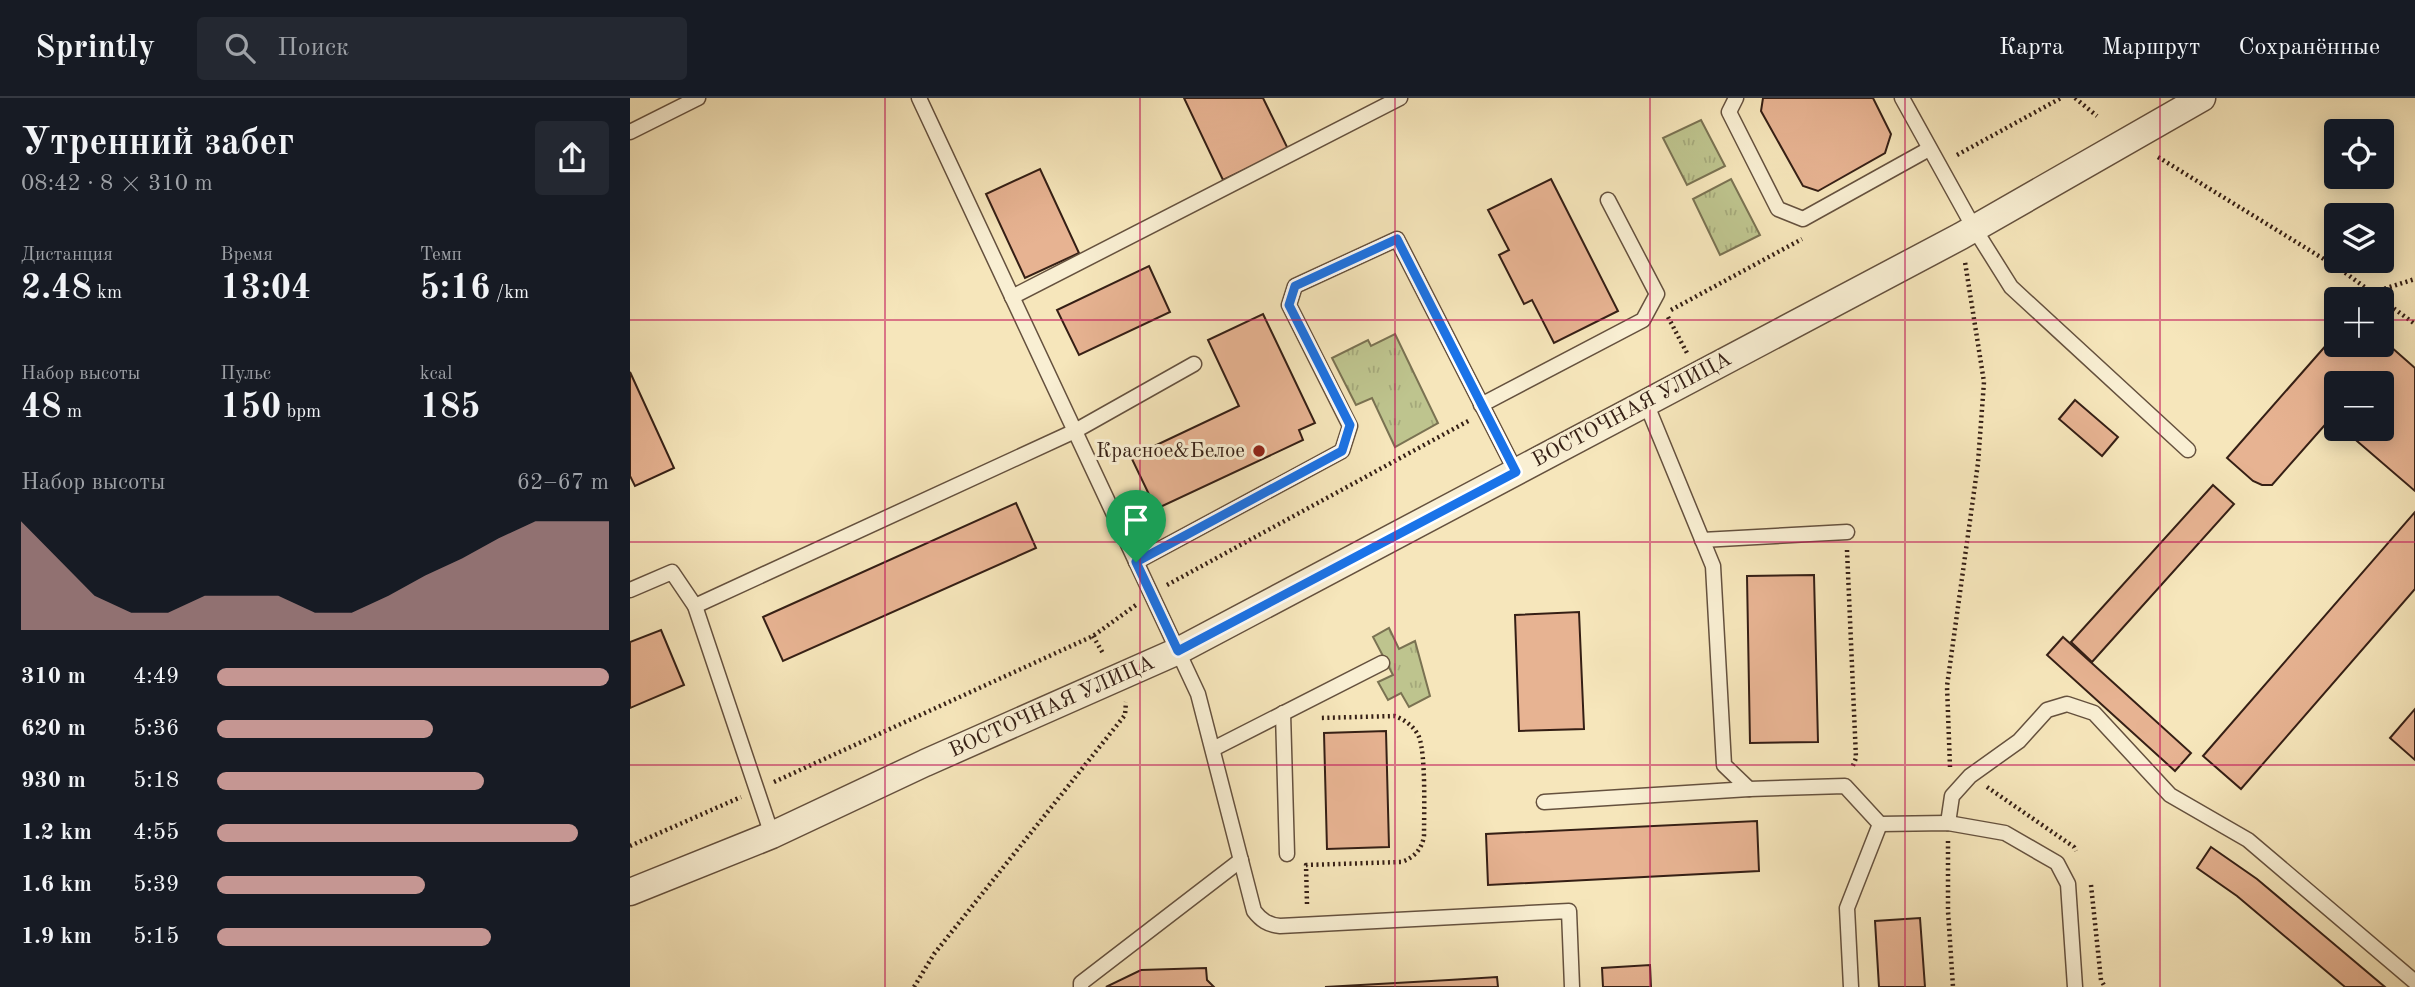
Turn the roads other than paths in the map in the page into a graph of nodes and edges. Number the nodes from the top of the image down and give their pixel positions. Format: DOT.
graph roads {
  1 [pos="698,98"];
  2 [pos="919,98"];
  3 [pos="1400,98"];
  4 [pos="1736,98"];
  5 [pos="1902,98"];
  6 [pos="2202,98"];
  7 [pos="630,132"];
  8 [pos="1929,149"];
  9 [pos="1608,200"];
  10 [pos="1968,232"];
  11 [pos="1012,297"];
  12 [pos="1194,363"];
  13 [pos="1646,403"];
  14 [pos="1481,405"];
  15 [pos="1075,430"];
  16 [pos="2188,450"];
  17 [pos="1516,472"];
  18 [pos="1847,532"];
  19 [pos="1702,540"];
  20 [pos="1136,562"];
  21 [pos="630,590"];
  22 [pos="695,606"];
  23 [pos="1178,651"];
  24 [pos="1382,663"];
  25 [pos="1283,716"];
  26 [pos="1213,749"];
  27 [pos="1748,789"];
  28 [pos="1544,802"];
  29 [pos="1880,824"];
  30 [pos="1948,824"];
  31 [pos="772,835"];
  32 [pos="1287,854"];
  33 [pos="1241,860"];
  34 [pos="630,892"];
  35 [pos="2415,982"];
  36 [pos="1081,987"];
  37 [pos="1572,987"];
  38 [pos="1852,987"];
  39 [pos="2075,987"];
  1 -- 7 [label="lane"];
  2 -- 11 [label="lane"];
  3 -- 11 [label="lane"];
  4 -- 8 [label="lane"];
  5 -- 8 [label="lane"];
  6 -- 10 [label="street, ВОСТОЧНАЯ УЛИЦА"];
  8 -- 10 [label="lane"];
  9 -- 14 [label="lane"];
  10 -- 13 [label="street, ВОСТОЧНАЯ УЛИЦА"];
  10 -- 16 [label="lane"];
  11 -- 15 [label="lane"];
  12 -- 15 [label="lane"];
  13 -- 17 [label="street, ВОСТОЧНАЯ УЛИЦА"];
  13 -- 19 [label="lane"];
  14 -- 17 [label="lane"];
  14 -- 20 [label="lane"];
  15 -- 20 [label="lane"];
  15 -- 22 [label="lane"];
  17 -- 23 [label="street, ВОСТОЧНАЯ УЛИЦА"];
  18 -- 19 [label="lane"];
  19 -- 27 [label="lane"];
  20 -- 23 [label="lane"];
  21 -- 22 [label="lane"];
  22 -- 31 [label="lane"];
  23 -- 26 [label="lane"];
  23 -- 31 [label="street, ВОСТОЧНАЯ УЛИЦА"];
  24 -- 25 [label="lane"];
  25 -- 26 [label="lane"];
  25 -- 32 [label="lane"];
  26 -- 33 [label="lane"];
  27 -- 28 [label="lane"];
  27 -- 29 [label="lane"];
  29 -- 30 [label="lane"];
  29 -- 38 [label="lane"];
  30 -- 35 [label="lane"];
  30 -- 39 [label="lane"];
  31 -- 34 [label="street, ВОСТОЧНАЯ УЛИЦА"];
  33 -- 36 [label="lane"];
  33 -- 37 [label="lane"];
}
